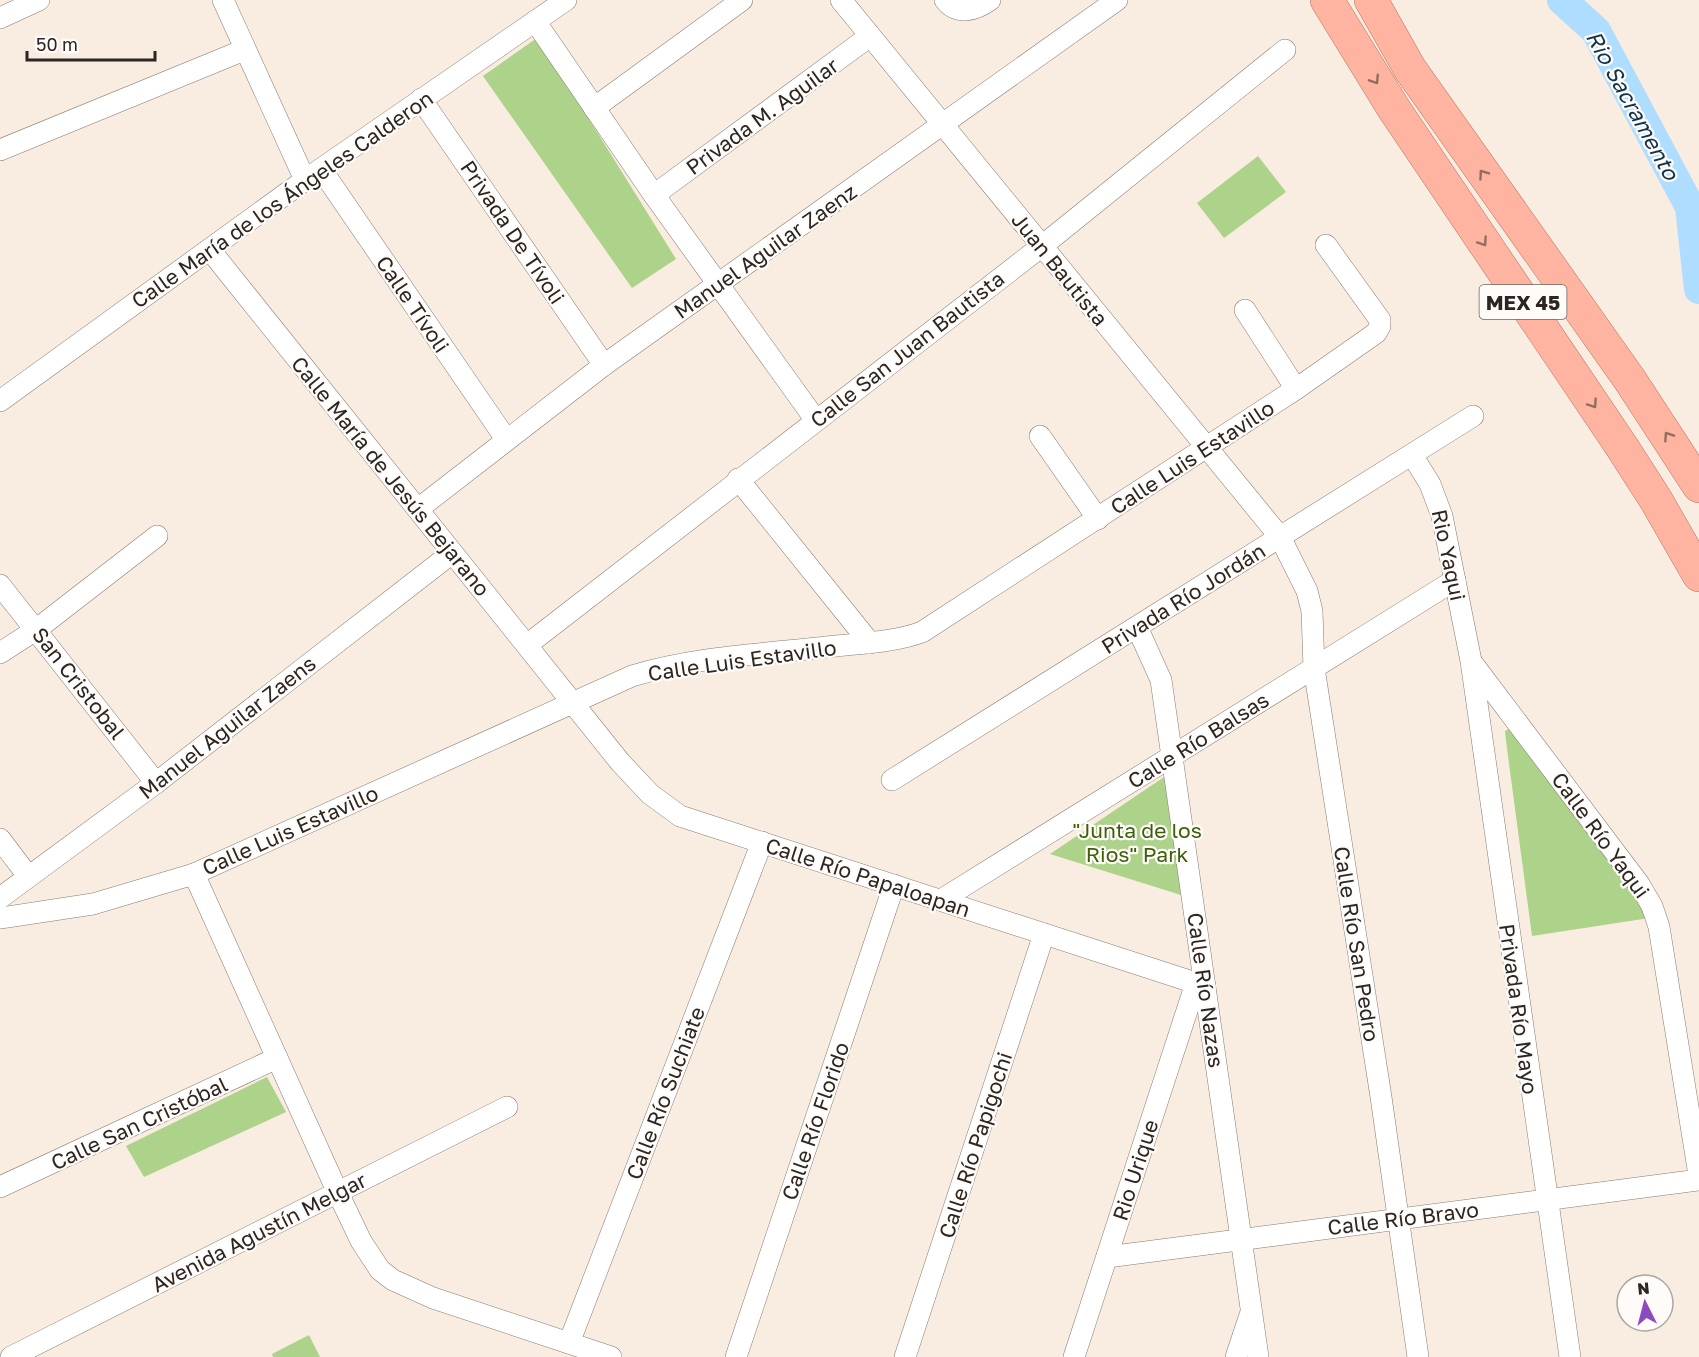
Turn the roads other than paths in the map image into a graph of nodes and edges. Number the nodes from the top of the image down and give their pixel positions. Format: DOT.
graph roads {
  1 [pos="39,0"];
  2 [pos="223,0"];
  3 [pos="566,0"];
  4 [pos="742,0"];
  5 [pos="841,0"];
  6 [pos="945,0"];
  7 [pos="1117,0"];
  8 [pos="1327,0"];
  9 [pos="1371,0"];
  10 [pos="986,3"];
  11 [pos="0,18"];
  12 [pos="536,21"];
  13 [pos="870,36"];
  14 [pos="244,50"];
  15 [pos="1285,50"];
  16 [pos="422,99"];
  17 [pos="594,108"];
  18 [pos="943,125"];
  19 [pos="0,150"];
  20 [pos="313,174"];
  21 [pos="654,195"];
  22 [pos="1326,245"];
  23 [pos="1042,246"];
  24 [pos="210,250"];
  25 [pos="717,284"];
  26 [pos="1245,310"];
  27 [pos="604,365"];
  28 [pos="1296,389"];
  29 [pos="0,401"];
  30 [pos="1473,416"];
  31 [pos="815,419"];
  32 [pos="1040,436"];
  33 [pos="506,439"];
  34 [pos="1204,448"];
  35 [pos="1412,454"];
  36 [pos="738,480"];
  37 [pos="1699,486"];
  38 [pos="418,509"];
  39 [pos="1098,519"];
  40 [pos="157,536"];
  41 [pos="1280,537"];
  42 [pos="452,553"];
  43 [pos="1699,575"];
  44 [pos="1455,580"];
  45 [pos="0,585"];
  46 [pos="1137,627"];
  47 [pos="37,629"];
  48 [pos="870,643"];
  49 [pos="526,645"];
  50 [pos="0,653"];
  51 [pos="1471,661"];
  52 [pos="1314,668"];
  53 [pos="573,702"];
  54 [pos="1173,756"];
  55 [pos="892,780"];
  56 [pos="156,783"];
  57 [pos="0,839"];
  58 [pos="762,842"];
  59 [pos="194,874"];
  60 [pos="28,876"];
  61 [pos="894,885"];
  62 [pos="0,898"];
  63 [pos="941,900"];
  64 [pos="0,918"];
  65 [pos="1044,934"];
  66 [pos="1200,984"];
  67 [pos="277,1058"];
  68 [pos="507,1107"];
  69 [pos="1699,1175"];
  70 [pos="1699,1180"];
  71 [pos="0,1187"];
  72 [pos="338,1193"];
  73 [pos="1546,1200"];
  74 [pos="1398,1219"];
  75 [pos="1242,1239"];
  76 [pos="1107,1257"];
  77 [pos="1252,1310"];
  78 [pos="569,1343"];
  79 [pos="11,1357"];
  80 [pos="611,1357"];
  81 [pos="736,1357"];
  82 [pos="905,1357"];
  83 [pos="1074,1357"];
  84 [pos="1236,1357"];
  85 [pos="1258,1357"];
  86 [pos="1418,1357"];
  87 [pos="1570,1357"];
  1 -- 11 [label="street"];
  2 -- 14 [label="street"];
  3 -- 12 [label="street, Calle María de los Ángeles Calderon"];
  4 -- 17 [label="street"];
  5 -- 13 [label="street, Juan Bautista"];
  6 -- 10 [label="street"];
  7 -- 18 [label="street, Manuel Aguilar Zaenz"];
  8 -- 43 [label="highway, MEX 45, one-way"];
  37 -- 9 [label="highway, MEX 45, one-way"];
  12 -- 16 [label="street, Calle María de los Ángeles Calderon"];
  12 -- 17 [label="street"];
  13 -- 18 [label="street, Juan Bautista"];
  13 -- 21 [label="street, Privada M. Aguilar"];
  14 -- 19 [label="street"];
  14 -- 20 [label="street"];
  15 -- 23 [label="street, Calle San Juan Bautista"];
  16 -- 20 [label="street, Calle María de los Ángeles Calderon"];
  16 -- 27 [label="street, Privada De Tívoli"];
  17 -- 21 [label="street"];
  18 -- 23 [label="street, Juan Bautista"];
  18 -- 25 [label="street, Manuel Aguilar Zaenz"];
  20 -- 24 [label="street, Calle María de los Ángeles Calderon"];
  20 -- 33 [label="street, Calle Tívoli"];
  21 -- 25 [label="street"];
  22 -- 28 [label="street, Calle Luis Estavillo"];
  23 -- 31 [label="street, Calle San Juan Bautista"];
  23 -- 34 [label="street, Juan Bautista"];
  24 -- 29 [label="street, Calle María de los Ángeles Calderon"];
  24 -- 38 [label="street, Calle María de Jesús Bejarano"];
  25 -- 27 [label="street, Manuel Aguilar Zaenz"];
  25 -- 31 [label="street"];
  26 -- 28 [label="street"];
  27 -- 33 [label="street, Manuel Aguilar Zaenz"];
  28 -- 34 [label="street, Calle Luis Estavillo"];
  30 -- 35 [label="street, Privada Río Jordán"];
  31 -- 36 [label="street, Calle San Juan Bautista"];
  32 -- 39 [label="street"];
  33 -- 38 [label="street, Manuel Aguilar Zaenz"];
  34 -- 39 [label="street, Calle Luis Estavillo"];
  34 -- 41 [label="street, Juan Bautista"];
  35 -- 41 [label="street, Privada Río Jordán"];
  35 -- 44 [label="street, Rio Yaqui"];
  36 -- 48 [label="street"];
  36 -- 49 [label="street, Calle San Juan Bautista"];
  38 -- 42 [label="street, Calle María de Jesús Bejarano"];
  39 -- 48 [label="street, Calle Luis Estavillo"];
  40 -- 47 [label="street"];
  41 -- 46 [label="street, Privada Río Jordán"];
  41 -- 52 [label="street, Calle Río San Pedro"];
  42 -- 49 [label="street, Calle María de Jesús Bejarano"];
  42 -- 56 [label="street, Manuel Aguilar Zaens"];
  44 -- 51 [label="street, Rio Yaqui"];
  44 -- 52 [label="street, Calle Río Balsas"];
  45 -- 47 [label="street, San Cristobal"];
  46 -- 54 [label="street, Calle Río Nazas"];
  46 -- 55 [label="street, Privada Río Jordán"];
  47 -- 50 [label="street"];
  47 -- 56 [label="street, San Cristobal"];
  48 -- 53 [label="street, Calle Luis Estavillo"];
  49 -- 53 [label="street, Calle María de Jesús Bejarano"];
  51 -- 69 [label="street, Calle Río Yaqui"];
  51 -- 73 [label="street, Privada Río Mayo"];
  52 -- 54 [label="street, Calle Río Balsas"];
  52 -- 74 [label="street, Calle Río San Pedro"];
  53 -- 58 [label="street, Calle Río Papaloapan"];
  53 -- 59 [label="street, Calle Luis Estavillo"];
  54 -- 63 [label="street, Calle Río Balsas"];
  54 -- 66 [label="street, Calle Río Nazas"];
  56 -- 60 [label="street, Manuel Aguilar Zaens"];
  57 -- 60 [label="street"];
  58 -- 61 [label="street, Calle Río Papaloapan"];
  58 -- 78 [label="street, Calle Río Suchiate"];
  59 -- 64 [label="street, Calle Luis Estavillo"];
  59 -- 67 [label="street"];
  60 -- 62 [label="street, Manuel Aguilar Zaens"];
  61 -- 63 [label="street, Calle Río Papaloapan"];
  61 -- 81 [label="street, Calle Río Florido"];
  63 -- 65 [label="street, Calle Río Papaloapan"];
  65 -- 66 [label="street, Calle Río Papaloapan"];
  65 -- 82 [label="street, Calle Río Papigochi"];
  66 -- 75 [label="street, Calle Río Nazas"];
  66 -- 76 [label="street, Rio Urique"];
  67 -- 71 [label="street, Calle San Cristóbal"];
  67 -- 72 [label="street"];
  68 -- 72 [label="street, Avenida Agustín Melgar"];
  70 -- 73 [label="street, Calle Río Bravo"];
  72 -- 78 [label="street"];
  72 -- 79 [label="street, Avenida Agustín Melgar"];
  73 -- 74 [label="street, Calle Río Bravo"];
  73 -- 87 [label="street, Privada Río Mayo"];
  74 -- 75 [label="street, Calle Río Bravo"];
  74 -- 86 [label="street, Calle Río San Pedro"];
  75 -- 76 [label="street, Calle Río Bravo"];
  75 -- 77 [label="street, Calle Río Nazas"];
  76 -- 83 [label="street, Rio Urique"];
  77 -- 84 [label="street"];
  77 -- 85 [label="street, Calle Río Nazas"];
  78 -- 80 [label="street"];
}
